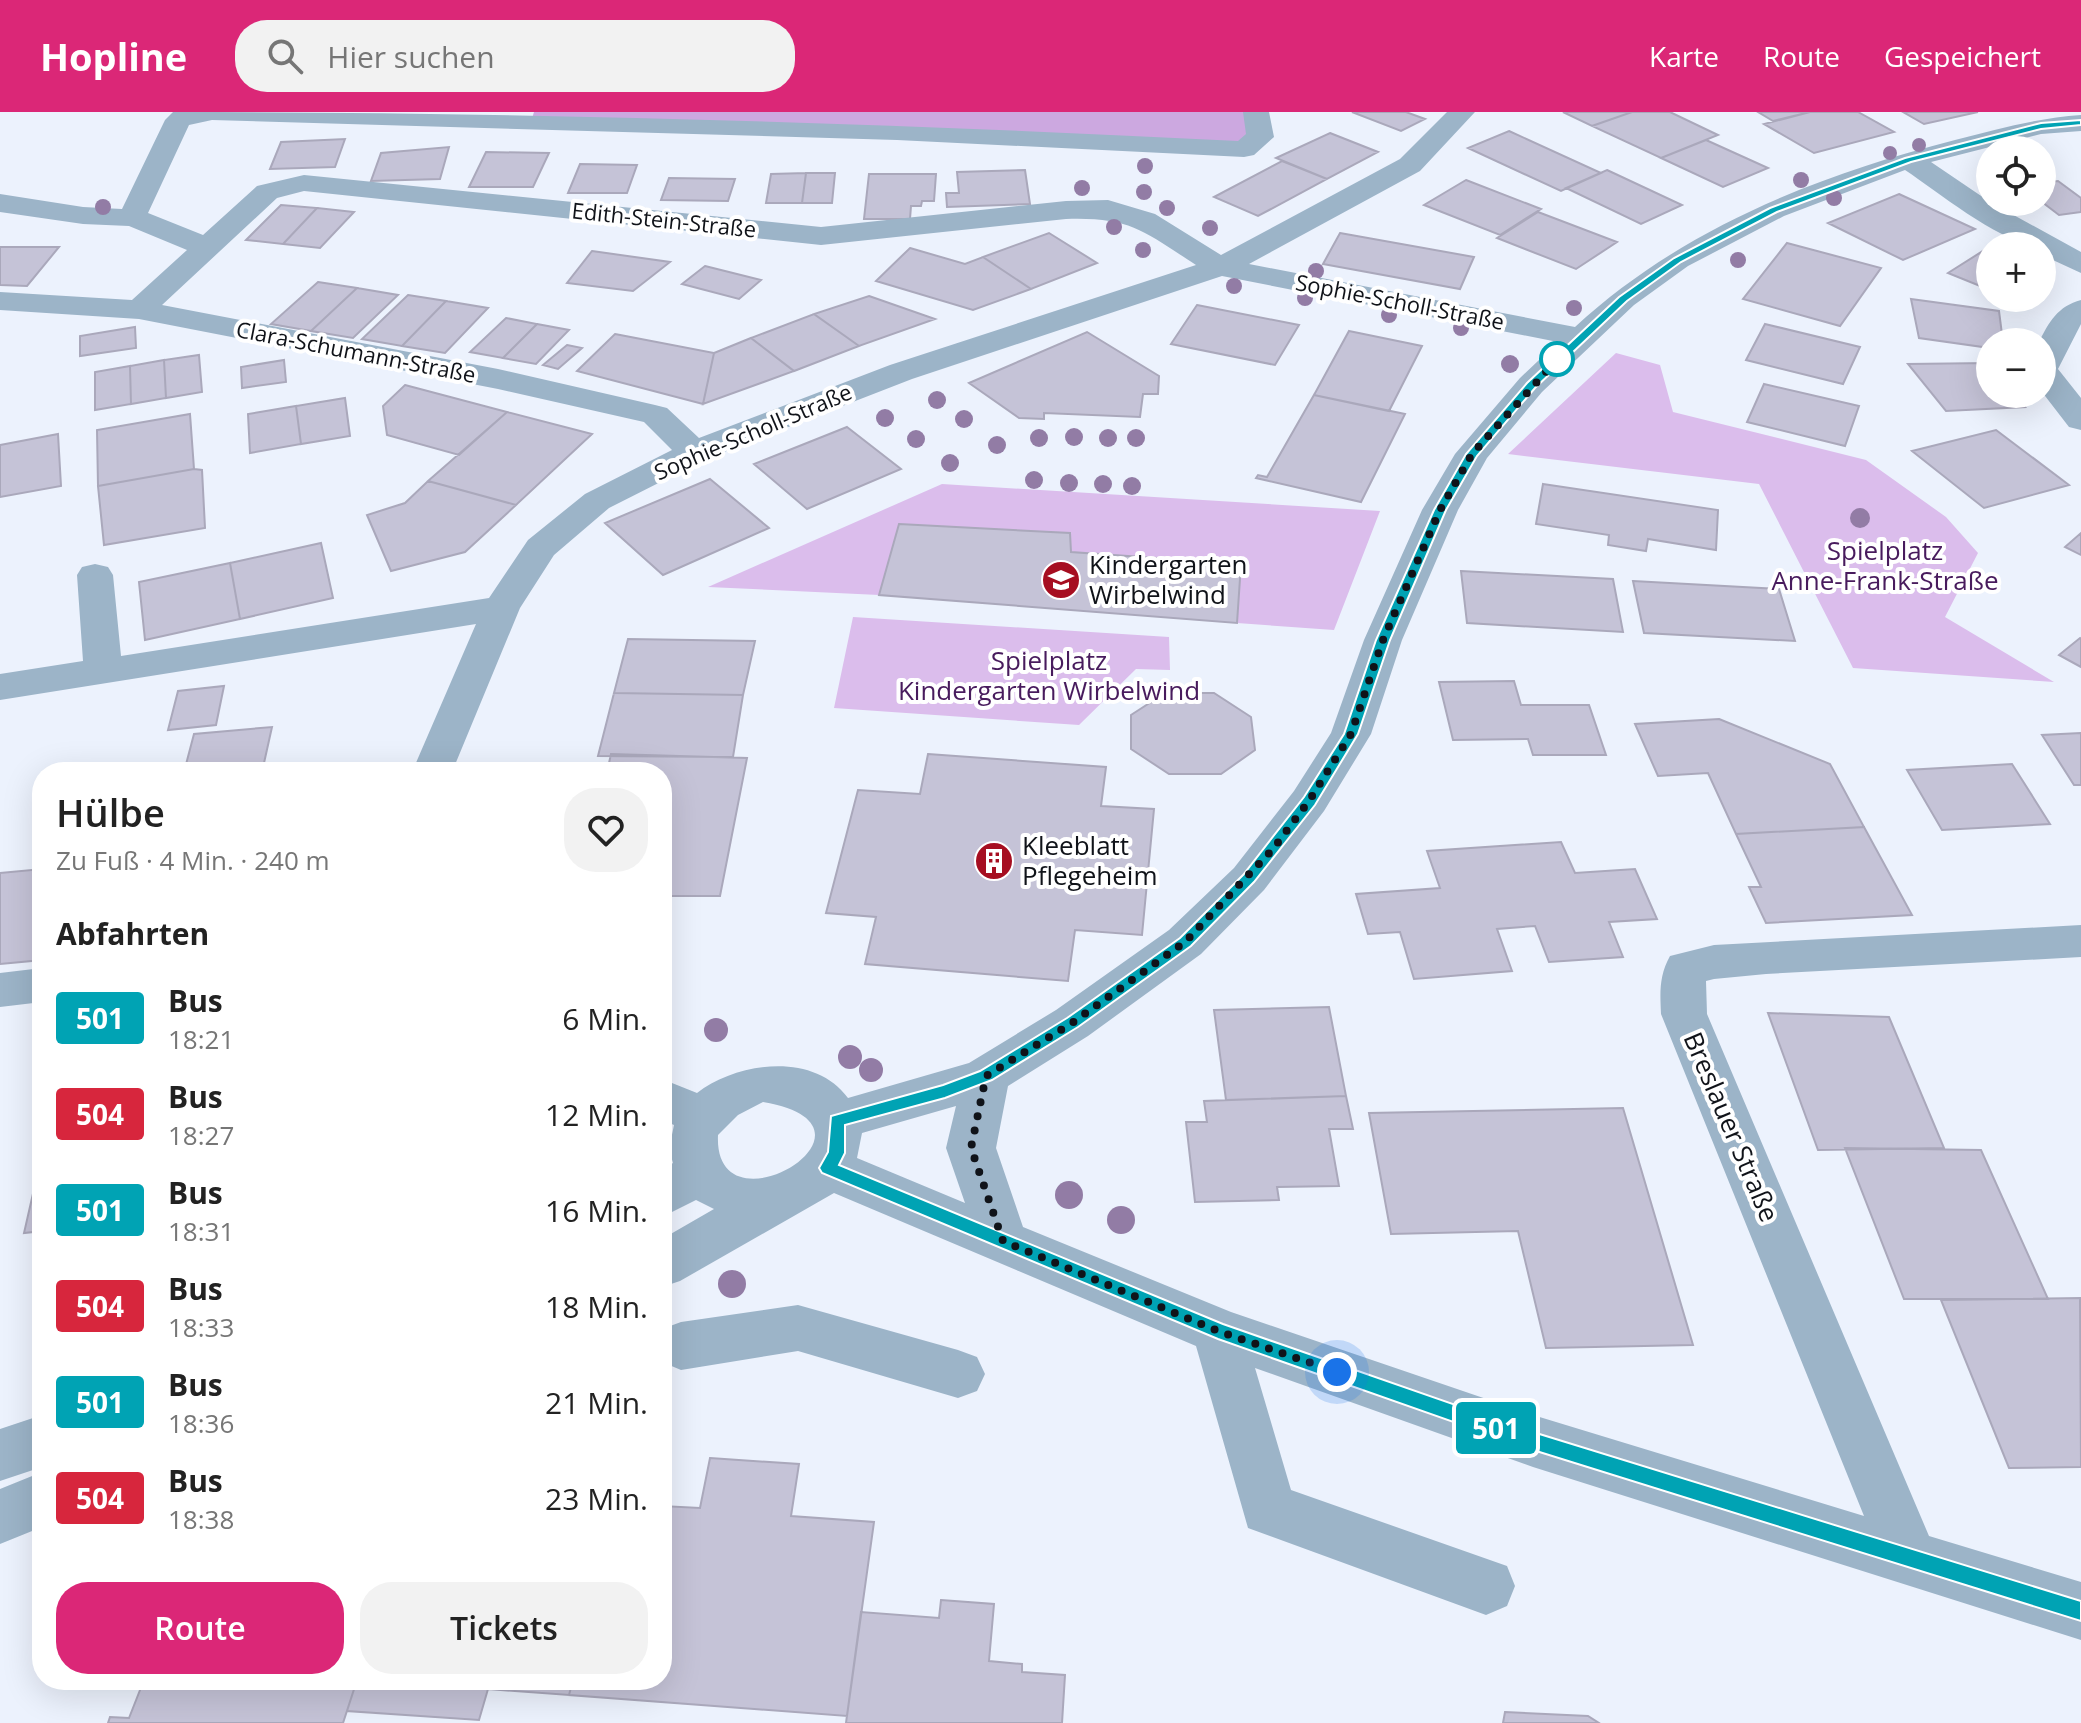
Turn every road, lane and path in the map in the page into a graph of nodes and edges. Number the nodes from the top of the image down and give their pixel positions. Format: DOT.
graph roads {
  1 [pos="212,112"];
  2 [pos="1256,112"];
  3 [pos="1462,112"];
  4 [pos="2081,123"];
  5 [pos="1908,160"];
  6 [pos="1105,176"];
  7 [pos="0,203"];
  8 [pos="132,217"];
  9 [pos="206,247"];
  10 [pos="2081,264"];
  11 [pos="1220,267"];
  12 [pos="0,301"];
  13 [pos="2081,309"];
  14 [pos="139,310"];
  15 [pos="1580,337"];
  16 [pos="2056,339"];
  17 [pos="2056,388"];
  18 [pos="2081,420"];
  19 [pos="694,452"];
  20 [pos="95,575"];
  21 [pos="501,608"];
  22 [pos="103,672"];
  23 [pos="0,687"];
  24 [pos="436,762"];
  25 [pos="2081,941"];
  26 [pos="32,986"];
  27 [pos="0,990"];
  28 [pos="986,1076"];
  29 [pos="682,1108"];
  30 [pos="832,1144"];
  31 [pos="681,1183"];
  32 [pos="776,1198"];
  33 [pos="1003,1241"];
  34 [pos="672,1259"];
  35 [pos="1218,1331"];
  36 [pos="681,1346"];
  37 [pos="958,1374"];
  38 [pos="32,1444"];
  39 [pos="0,1455"];
  40 [pos="32,1503"];
  41 [pos="0,1517"];
  42 [pos="1910,1559"];
  43 [pos="1486,1586"];
  44 [pos="2081,1611"];
  1 -- 6 [label="street"];
  1 -- 8 [label="street"];
  2 -- 6 [label="street"];
  3 -- 11 [label="street, Sophie-Scholl-Straße"];
  4 -- 5 [label="street"];
  5 -- 10 [label="street"];
  5 -- 15 [label="street"];
  6 -- 9 [label="street, Edith-Stein-Straße"];
  6 -- 11 [label="street, Edith-Stein-Straße"];
  7 -- 8 [label="street"];
  8 -- 9 [label="street"];
  9 -- 14 [label="street, Edith-Stein-Straße"];
  11 -- 15 [label="street, Sophie-Scholl-Straße"];
  11 -- 19 [label="street, Sophie-Scholl-Straße"];
  12 -- 14 [label="street, Clara-Schumann-Straße"];
  13 -- 16 [label="street"];
  14 -- 19 [label="street, Clara-Schumann-Straße"];
  15 -- 28 [label="street"];
  17 -- 18 [label="street"];
  19 -- 21 [label="street, Sophie-Scholl-Straße"];
  20 -- 22 [label="street"];
  21 -- 22 [label="street"];
  21 -- 24 [label="street, Sophie-Scholl-Straße"];
  22 -- 23 [label="street"];
  25 -- 42 [label="street, Breslauer Straße"];
  26 -- 27 [label="street"];
  28 -- 30 [label="street"];
  28 -- 33 [label="street"];
  29 -- 30 [label="street"];
  29 -- 31 [label="street"];
  30 -- 32 [label="street"];
  30 -- 33 [label="street"];
  31 -- 32 [label="street"];
  32 -- 34 [label="street"];
  33 -- 35 [label="street"];
  35 -- 42 [label="street"];
  35 -- 43 [label="street"];
  36 -- 37 [label="street"];
  38 -- 39 [label="street"];
  40 -- 41 [label="street"];
  42 -- 44 [label="street"];
}
